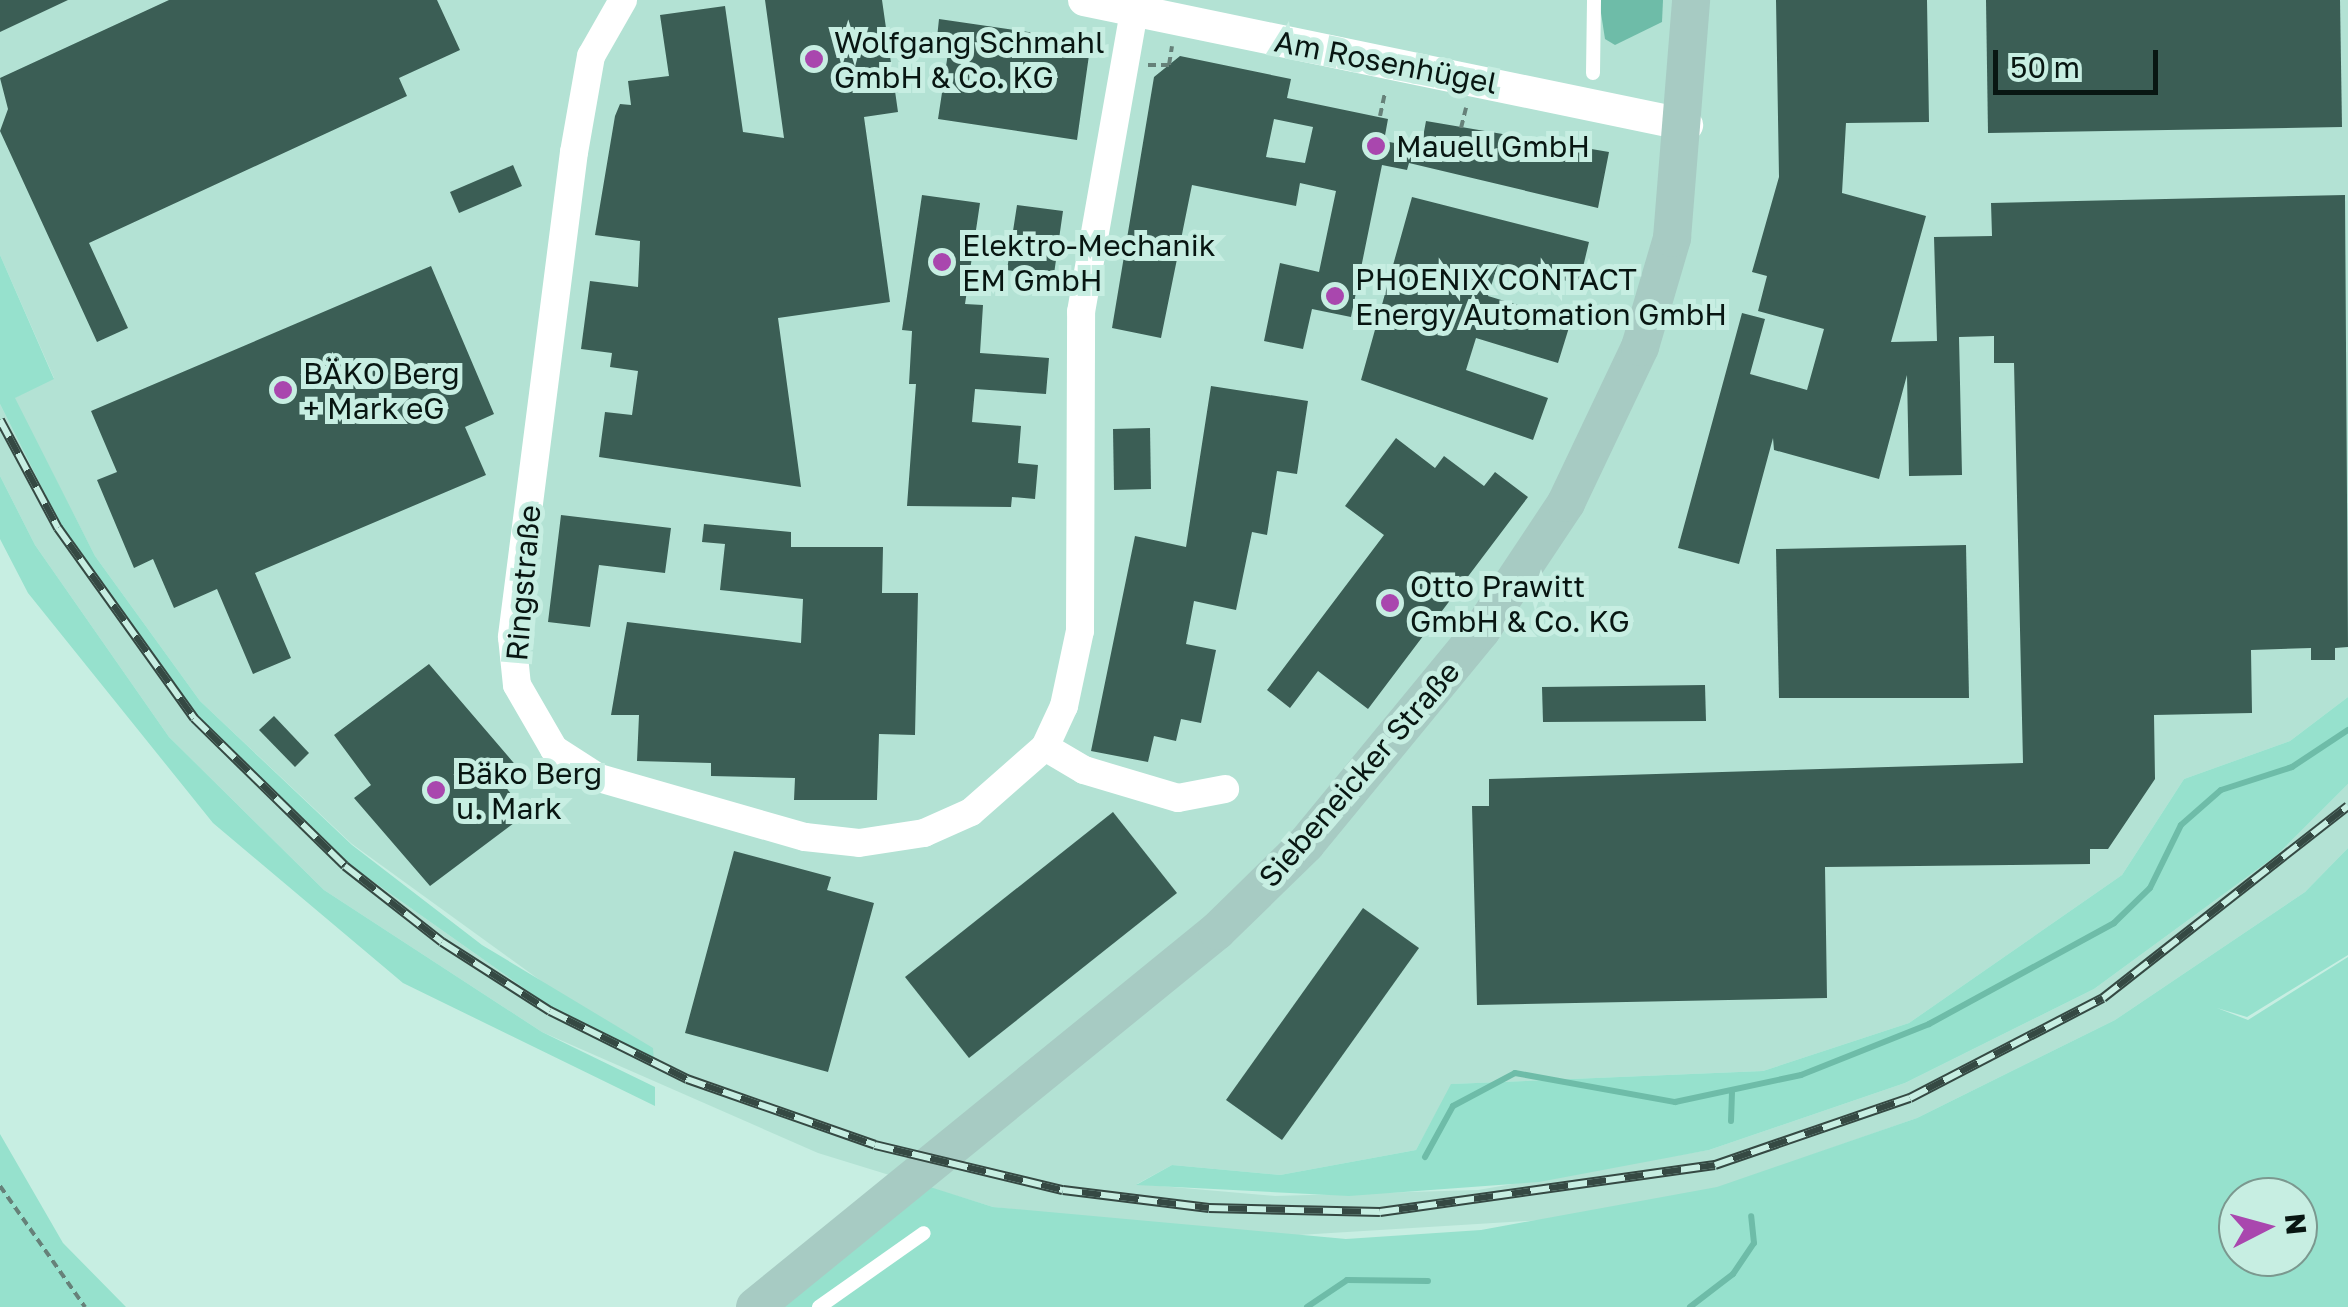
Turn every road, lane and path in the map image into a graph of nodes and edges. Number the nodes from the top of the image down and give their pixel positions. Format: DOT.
graph roads {
  1 [pos="624,0"];
  2 [pos="1084,0"];
  3 [pos="1594,0"];
  4 [pos="1691,0"];
  5 [pos="1134,12"];
  6 [pos="1176,20"];
  7 [pos="1124,60"];
  8 [pos="1593,73"];
  9 [pos="1687,125"];
  10 [pos="1045,747"];
  11 [pos="1225,789"];
  12 [pos="0,1186"];
  13 [pos="924,1233"];
  14 [pos="85,1307"];
  15 [pos="755,1307"];
  16 [pos="819,1307"];
  1 -- 10 [label="street, Ringstraße"];
  2 -- 5 [label="street, Am Rosenhügel"];
  3 -- 8 [label="lane"];
  4 -- 9 [label="main road, Siebeneicker Straße"];
  5 -- 6 [label="street, Am Rosenhügel"];
  5 -- 7 [label="street"];
  6 -- 7 [label="path"];
  6 -- 9 [label="street, Am Rosenhügel"];
  7 -- 10 [label="street"];
  9 -- 15 [label="main road, Siebeneicker Straße"];
  10 -- 11 [label="street"];
  12 -- 14 [label="path"];
  13 -- 16 [label="lane"];
}
